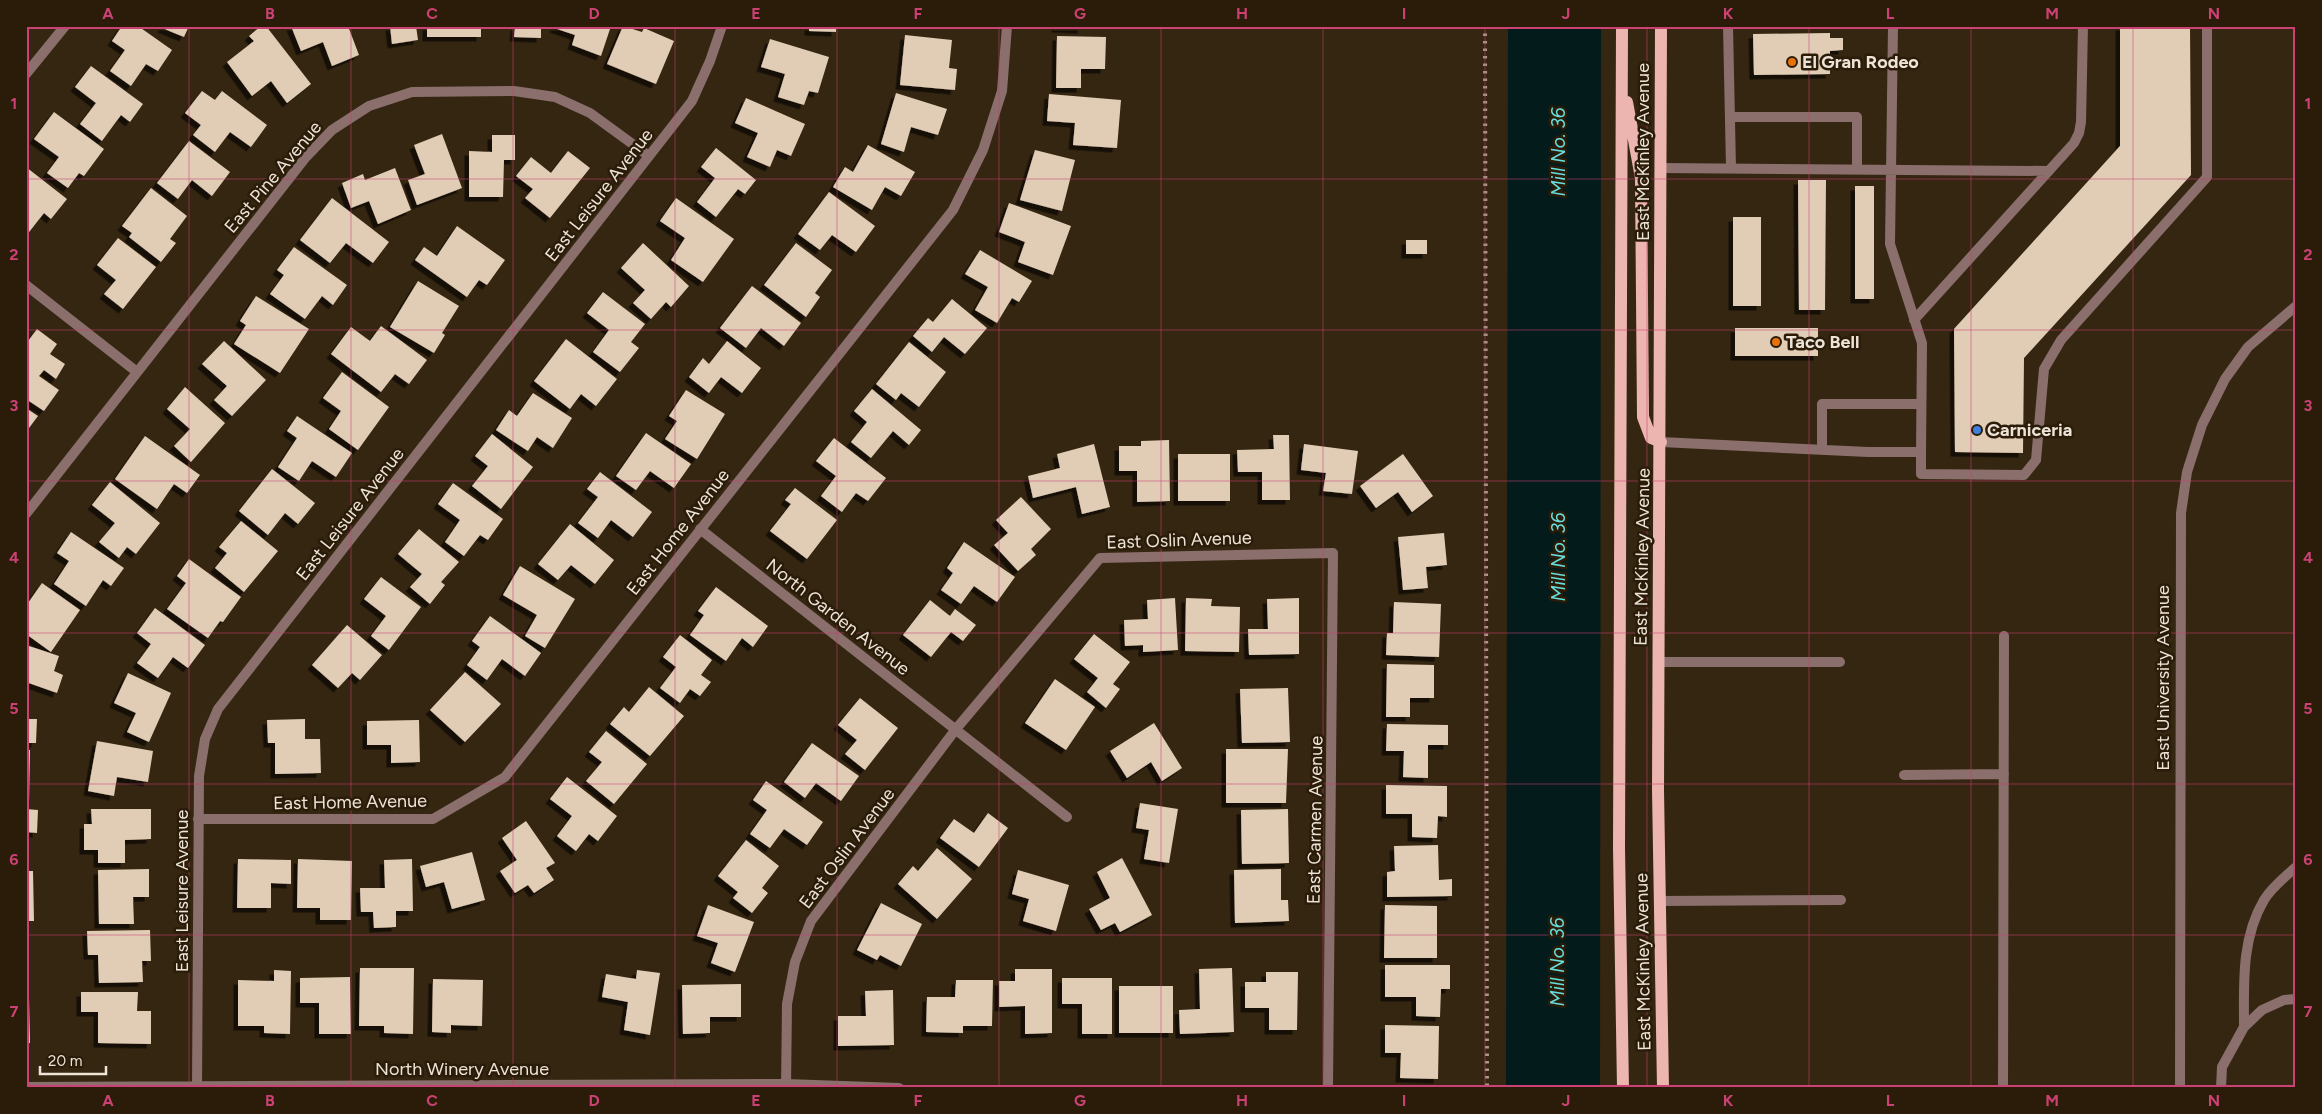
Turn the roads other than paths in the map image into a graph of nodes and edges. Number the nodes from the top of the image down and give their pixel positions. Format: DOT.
graph roads {
  1 [pos="65,26"];
  2 [pos="722,26"];
  3 [pos="1007,26"];
  4 [pos="1622,26"];
  5 [pos="1661,26"];
  6 [pos="1728,26"];
  7 [pos="1893,26"];
  8 [pos="2082,26"];
  9 [pos="2207,26"];
  10 [pos="1622,73"];
  11 [pos="26,74"];
  12 [pos="1730,117"];
  13 [pos="649,156"];
  14 [pos="1661,168"];
  15 [pos="1731,168"];
  16 [pos="1857,169"];
  17 [pos="1890,170"];
  18 [pos="2048,171"];
  19 [pos="26,286"];
  20 [pos="2294,310"];
  21 [pos="1914,320"];
  22 [pos="137,372"];
  23 [pos="1921,404"];
  24 [pos="1661,442"];
  25 [pos="1822,450"];
  26 [pos="1921,452"];
  27 [pos="26,514"];
  28 [pos="700,529"];
  29 [pos="1333,552"];
  30 [pos="2004,636"];
  31 [pos="1658,662"];
  32 [pos="1840,662"];
  33 [pos="956,730"];
  34 [pos="2004,774"];
  35 [pos="1904,775"];
  36 [pos="1067,817"];
  37 [pos="198,819"];
  38 [pos="2296,867"];
  39 [pos="1841,900"];
  40 [pos="1660,901"];
  41 [pos="2296,999"];
  42 [pos="2244,1027"];
  43 [pos="786,1086"];
  44 [pos="26,1087"];
  45 [pos="197,1087"];
  46 [pos="899,1088"];
  47 [pos="1328,1088"];
  48 [pos="1624,1088"];
  49 [pos="1663,1088"];
  50 [pos="2002,1088"];
  51 [pos="2180,1088"];
  52 [pos="2221,1088"];
  1 -- 11 [label="street"];
  2 -- 13 [label="street, East Leisure Avenue"];
  3 -- 28 [label="street, East Home Avenue"];
  4 -- 10 [label="main road, East McKinley Avenue"];
  5 -- 14 [label="main road, East McKinley Avenue"];
  6 -- 12 [label="street"];
  7 -- 17 [label="street"];
  8 -- 18 [label="street"];
  9 -- 26 [label="street"];
  10 -- 24 [label="main road"];
  10 -- 48 [label="main road, East McKinley Avenue"];
  12 -- 15 [label="street"];
  12 -- 16 [label="street"];
  13 -- 22 [label="street, East Pine Avenue"];
  13 -- 37 [label="street, East Leisure Avenue"];
  14 -- 15 [label="street"];
  14 -- 24 [label="main road, East McKinley Avenue"];
  15 -- 16 [label="street"];
  16 -- 17 [label="street"];
  17 -- 18 [label="street"];
  17 -- 21 [label="street"];
  18 -- 21 [label="street"];
  19 -- 22 [label="street"];
  20 -- 51 [label="street, East University Avenue"];
  21 -- 23 [label="street"];
  22 -- 27 [label="street, East Pine Avenue"];
  23 -- 25 [label="street"];
  23 -- 26 [label="street"];
  24 -- 25 [label="street"];
  24 -- 31 [label="main road, East McKinley Avenue"];
  25 -- 26 [label="street"];
  28 -- 33 [label="street, North Garden Avenue"];
  28 -- 37 [label="street, East Home Avenue"];
  29 -- 33 [label="street, East Oslin Avenue"];
  29 -- 47 [label="street, East Carmen Avenue"];
  30 -- 34 [label="street"];
  31 -- 32 [label="street"];
  31 -- 40 [label="main road, East McKinley Avenue"];
  33 -- 36 [label="street"];
  33 -- 43 [label="street, East Oslin Avenue"];
  34 -- 35 [label="street"];
  34 -- 50 [label="street"];
  37 -- 45 [label="street, East Leisure Avenue"];
  38 -- 42 [label="street"];
  39 -- 40 [label="street"];
  40 -- 49 [label="main road, East McKinley Avenue"];
  41 -- 42 [label="street"];
  42 -- 52 [label="street"];
  43 -- 45 [label="street, North Winery Avenue"];
  43 -- 46 [label="street, North Winery Avenue"];
  44 -- 45 [label="street, North Winery Avenue"];
}
